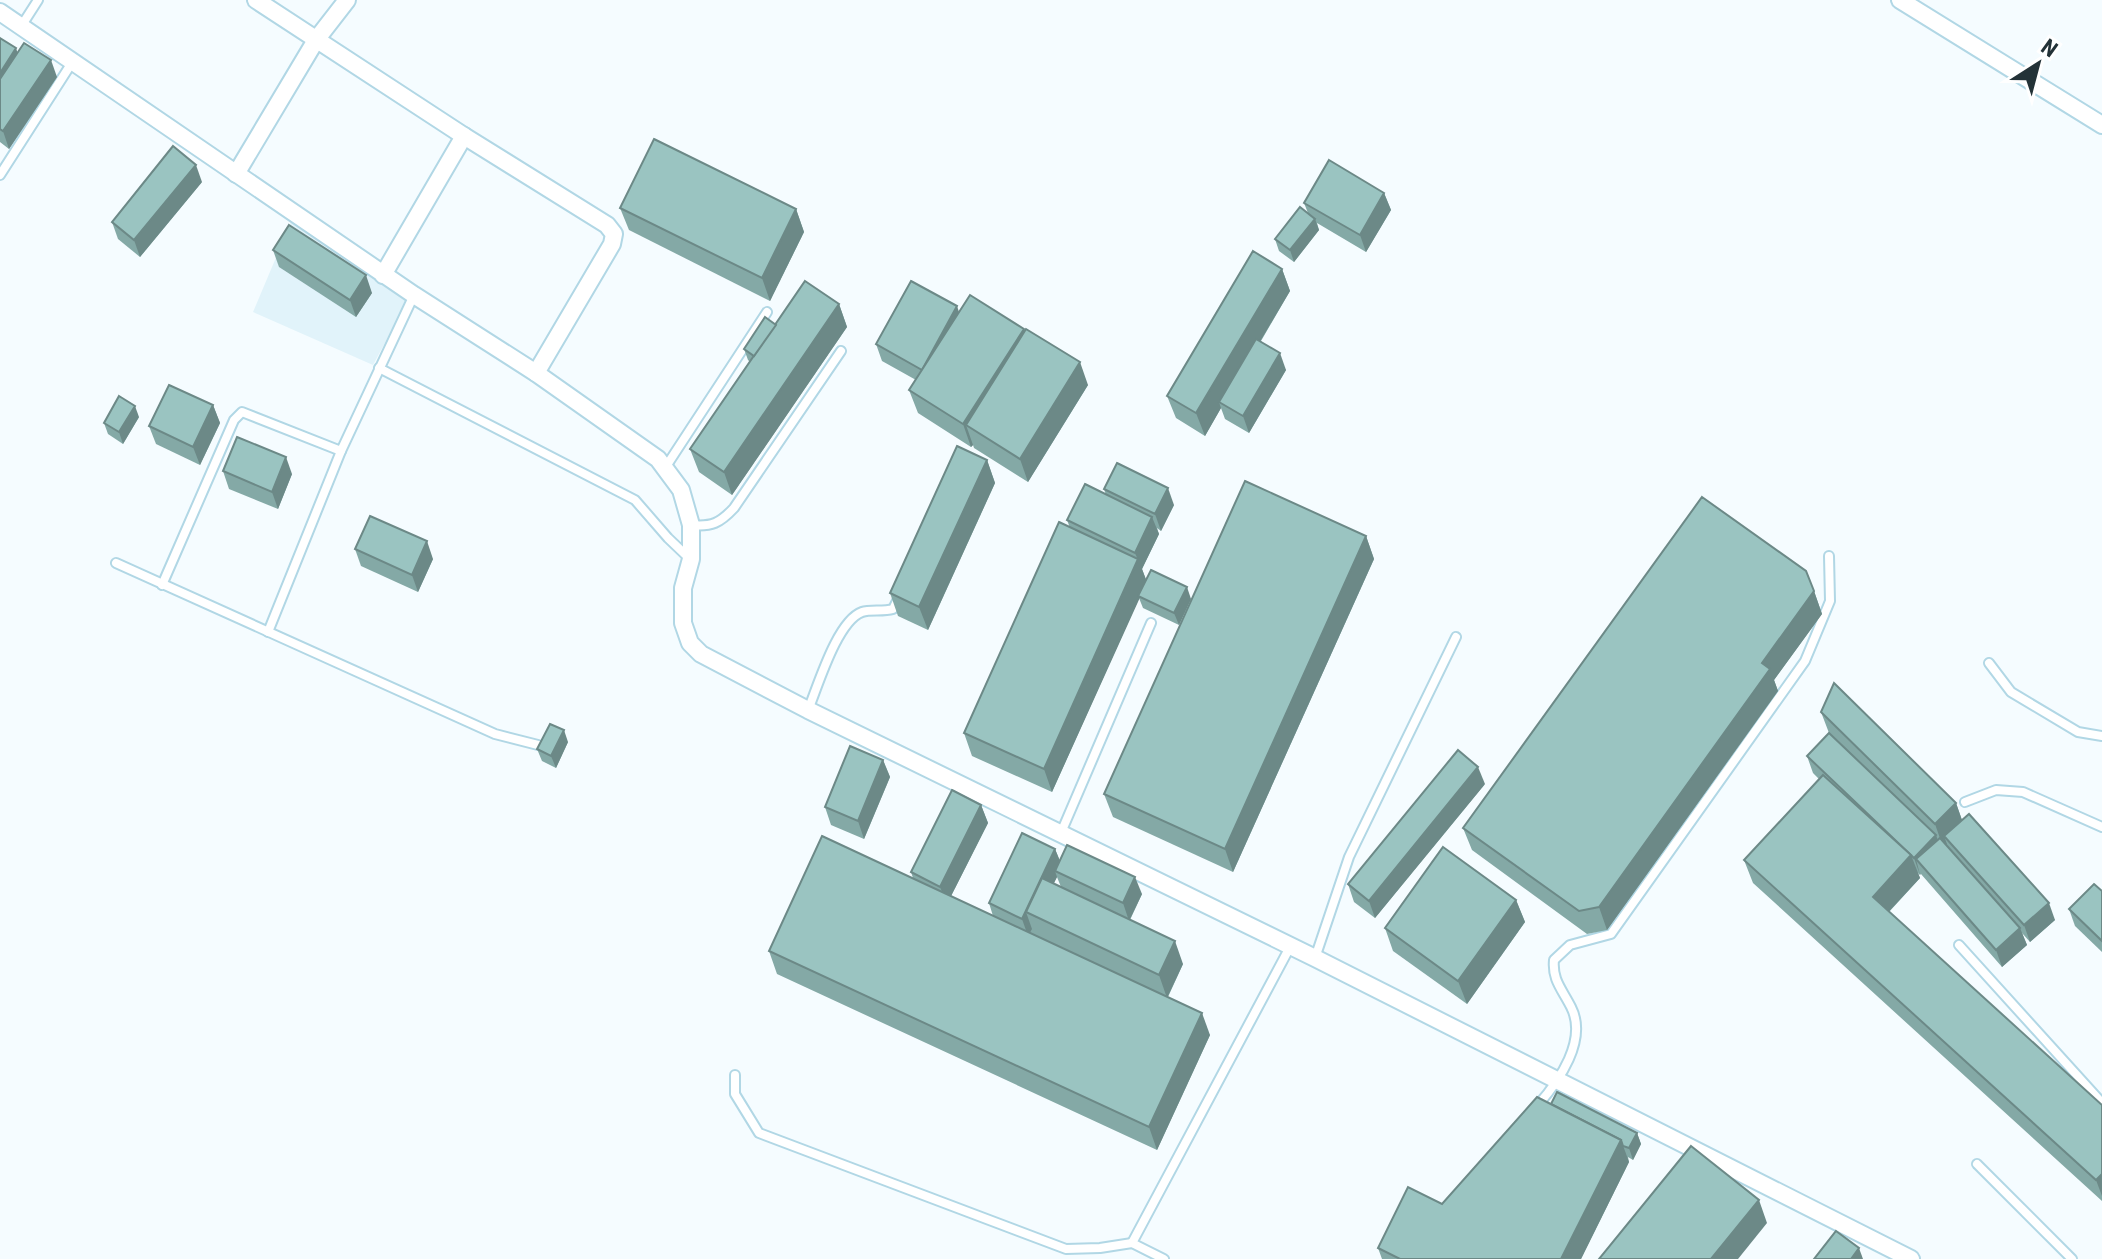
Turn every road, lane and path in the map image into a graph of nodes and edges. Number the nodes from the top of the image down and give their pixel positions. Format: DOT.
graph roads {
  1 [pos="38,0"];
  2 [pos="256,0"];
  3 [pos="347,0"];
  4 [pos="1900,0"];
  5 [pos="0,12"];
  6 [pos="22,25"];
  7 [pos="316,40"];
  8 [pos="73,61"];
  9 [pos="2102,125"];
  10 [pos="464,136"];
  11 [pos="236,174"];
  12 [pos="0,175"];
  13 [pos="383,275"];
  14 [pos="414,295"];
  15 [pos="767,312"];
  16 [pos="841,351"];
  17 [pos="379,368"];
  18 [pos="536,373"];
  19 [pos="341,451"];
  20 [pos="665,468"];
  21 [pos="691,525"];
  22 [pos="1829,556"];
  23 [pos="691,559"];
  24 [pos="116,563"];
  25 [pos="906,582"];
  26 [pos="162,585"];
  27 [pos="1151,623"];
  28 [pos="268,632"];
  29 [pos="1456,637"];
  30 [pos="1989,663"];
  31 [pos="808,710"];
  32 [pos="2102,736"];
  33 [pos="538,745"];
  34 [pos="1965,802"];
  35 [pos="2102,827"];
  36 [pos="1060,835"];
  37 [pos="1959,945"];
  38 [pos="1290,947"];
  39 [pos="1315,958"];
  40 [pos="735,1075"];
  41 [pos="1557,1083"];
  42 [pos="2102,1103"];
  43 [pos="1528,1116"];
  44 [pos="1977,1164"];
  45 [pos="1132,1243"];
  46 [pos="1164,1259"];
  47 [pos="1911,1259"];
  48 [pos="2072,1259"];
  1 -- 6 [label="lane"];
  2 -- 7 [label="street"];
  3 -- 7 [label="street"];
  4 -- 9 [label="street"];
  5 -- 6 [label="street"];
  6 -- 8 [label="street"];
  7 -- 10 [label="street"];
  7 -- 11 [label="street"];
  8 -- 11 [label="street"];
  8 -- 12 [label="lane"];
  10 -- 13 [label="street"];
  10 -- 18 [label="street"];
  11 -- 13 [label="street"];
  13 -- 14 [label="street"];
  14 -- 17 [label="lane"];
  14 -- 18 [label="street"];
  15 -- 20 [label="lane"];
  16 -- 21 [label="lane"];
  17 -- 19 [label="lane"];
  17 -- 23 [label="lane"];
  18 -- 20 [label="street"];
  19 -- 26 [label="lane"];
  19 -- 28 [label="lane"];
  20 -- 21 [label="street"];
  21 -- 23 [label="street"];
  22 -- 41 [label="lane"];
  23 -- 31 [label="street"];
  24 -- 26 [label="lane"];
  25 -- 31 [label="lane"];
  26 -- 28 [label="lane"];
  27 -- 36 [label="lane"];
  28 -- 33 [label="lane"];
  29 -- 39 [label="lane"];
  30 -- 32 [label="lane"];
  31 -- 36 [label="street"];
  34 -- 35 [label="lane"];
  36 -- 38 [label="street"];
  37 -- 42 [label="lane"];
  38 -- 39 [label="street"];
  38 -- 45 [label="lane"];
  39 -- 41 [label="street"];
  40 -- 45 [label="lane"];
  41 -- 43 [label="lane"];
  41 -- 47 [label="street"];
  44 -- 48 [label="lane"];
  45 -- 46 [label="lane"];
}
